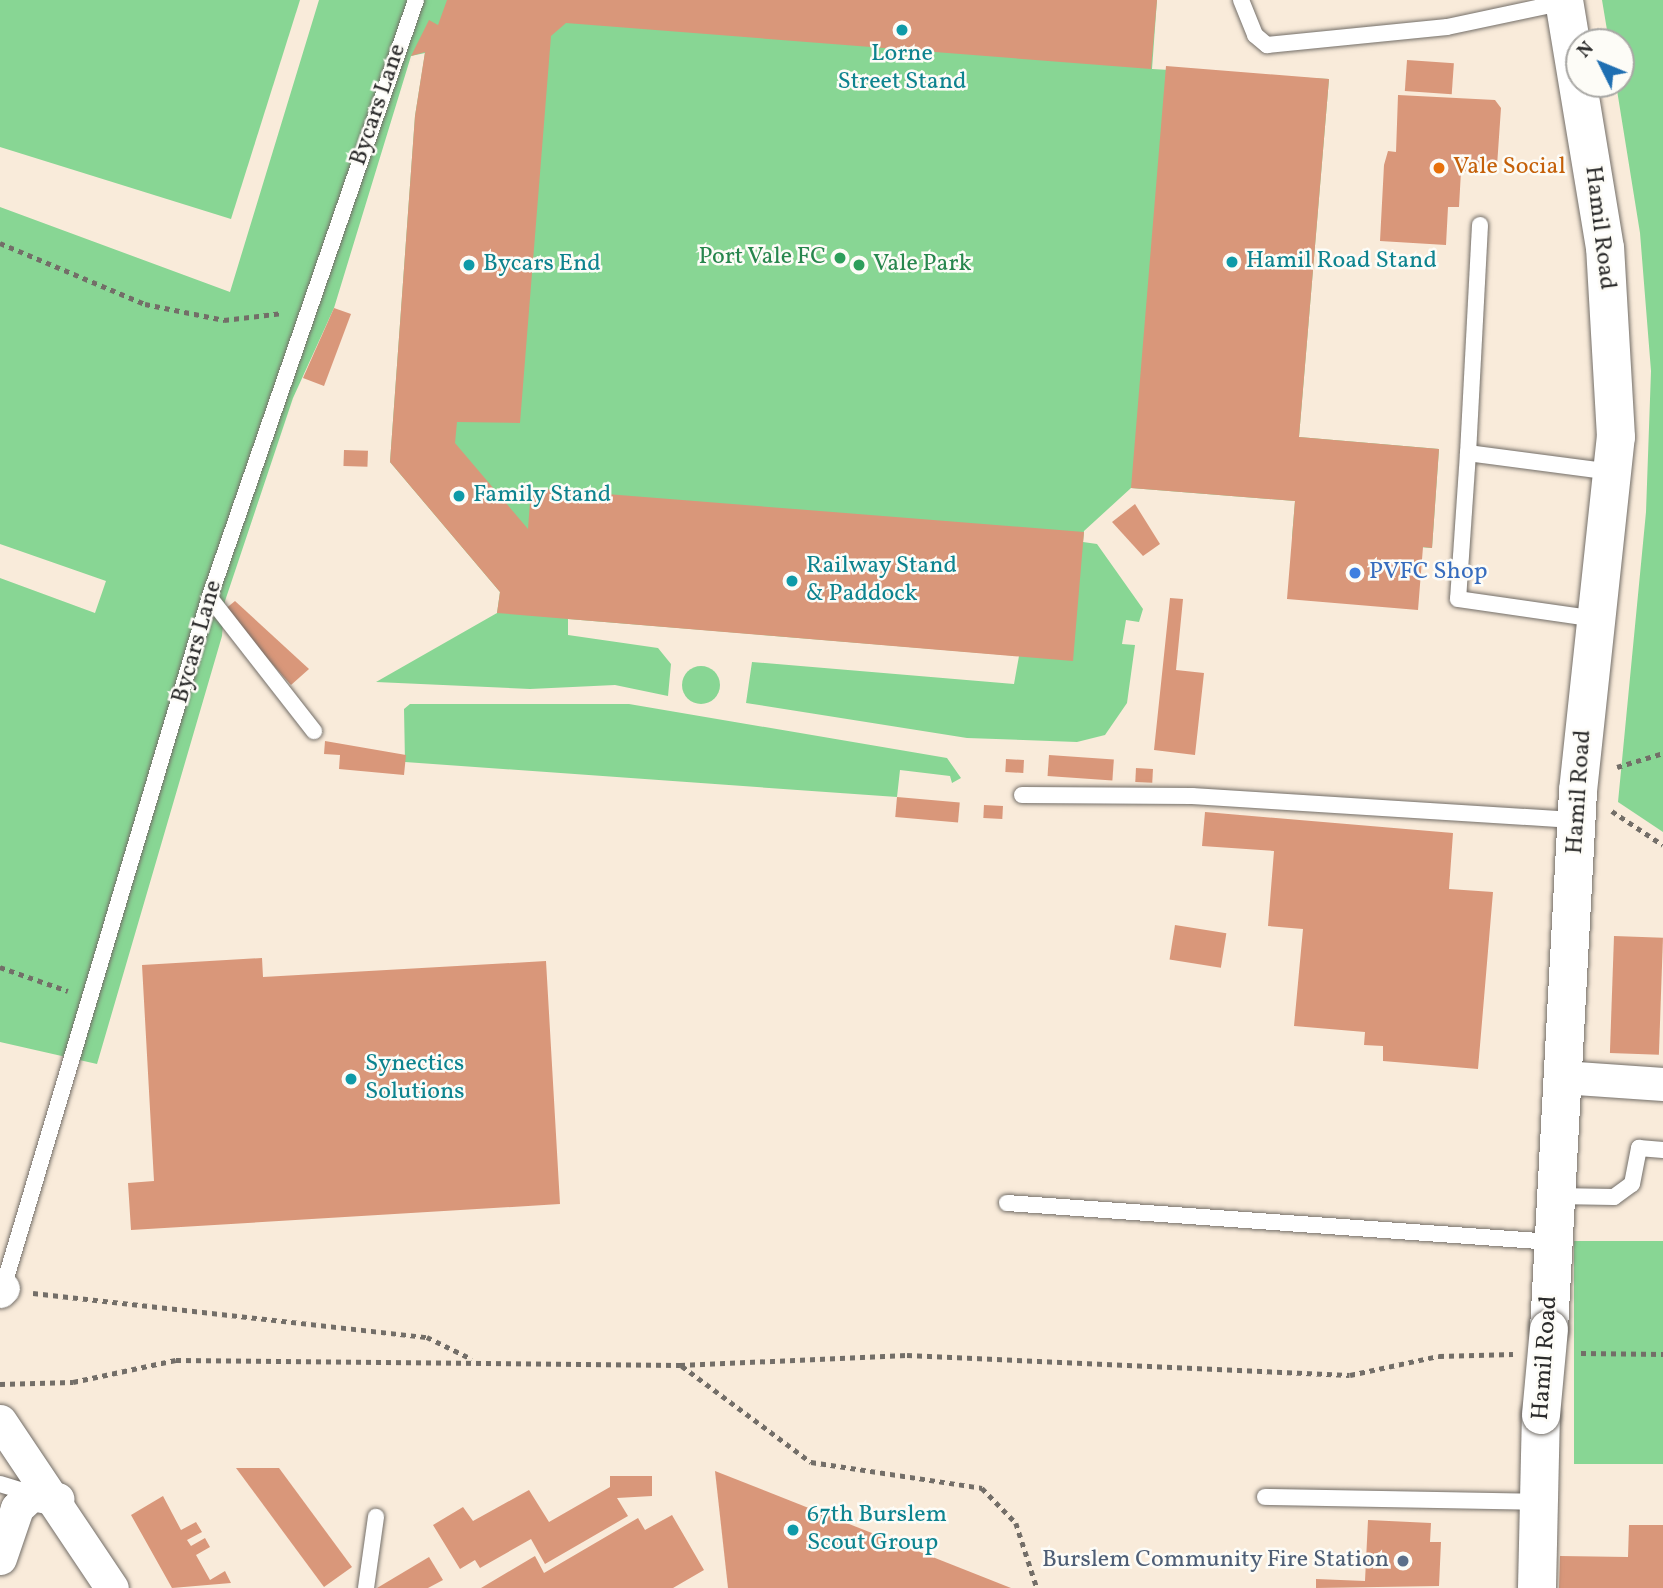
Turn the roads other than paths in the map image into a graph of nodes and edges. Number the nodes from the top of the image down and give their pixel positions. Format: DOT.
graph roads {
  1 [pos="416,0"];
  2 [pos="1241,0"];
  3 [pos="1564,1"];
  4 [pos="1480,225"];
  5 [pos="1468,453"];
  6 [pos="1612,472"];
  7 [pos="210,598"];
  8 [pos="1596,619"];
  9 [pos="314,731"];
  10 [pos="1022,795"];
  11 [pos="1578,796"];
  12 [pos="1562,1077"];
  13 [pos="1663,1084"];
  14 [pos="1663,1150"];
  15 [pos="1555,1196"];
  16 [pos="1007,1203"];
  17 [pos="1552,1242"];
  18 [pos="2,1289"];
  19 [pos="0,1421"];
  20 [pos="0,1484"];
  21 [pos="45,1497"];
  22 [pos="1265,1497"];
  23 [pos="1540,1502"];
  24 [pos="376,1517"];
  25 [pos="0,1558"];
  26 [pos="111,1588"];
  27 [pos="366,1588"];
  28 [pos="1537,1588"];
  1 -- 7 [label="lane, Bycars Lane"];
  2 -- 3 [label="lane"];
  3 -- 6 [label="street, Hamil Road"];
  4 -- 5 [label="lane"];
  5 -- 6 [label="lane"];
  5 -- 8 [label="lane"];
  6 -- 8 [label="street, Hamil Road"];
  7 -- 9 [label="lane"];
  7 -- 18 [label="lane, Bycars Lane"];
  8 -- 11 [label="street, Hamil Road"];
  10 -- 11 [label="lane"];
  11 -- 12 [label="street, Hamil Road"];
  12 -- 13 [label="street"];
  12 -- 15 [label="street, Hamil Road"];
  14 -- 15 [label="lane"];
  15 -- 17 [label="street, Hamil Road"];
  16 -- 17 [label="lane"];
  17 -- 23 [label="street, Hamil Road, bridge"];
  19 -- 21 [label="street"];
  20 -- 21 [label="lane"];
  21 -- 25 [label="street"];
  21 -- 26 [label="street"];
  22 -- 23 [label="lane"];
  23 -- 28 [label="street, Hamil Road"];
  24 -- 27 [label="lane"];
}
